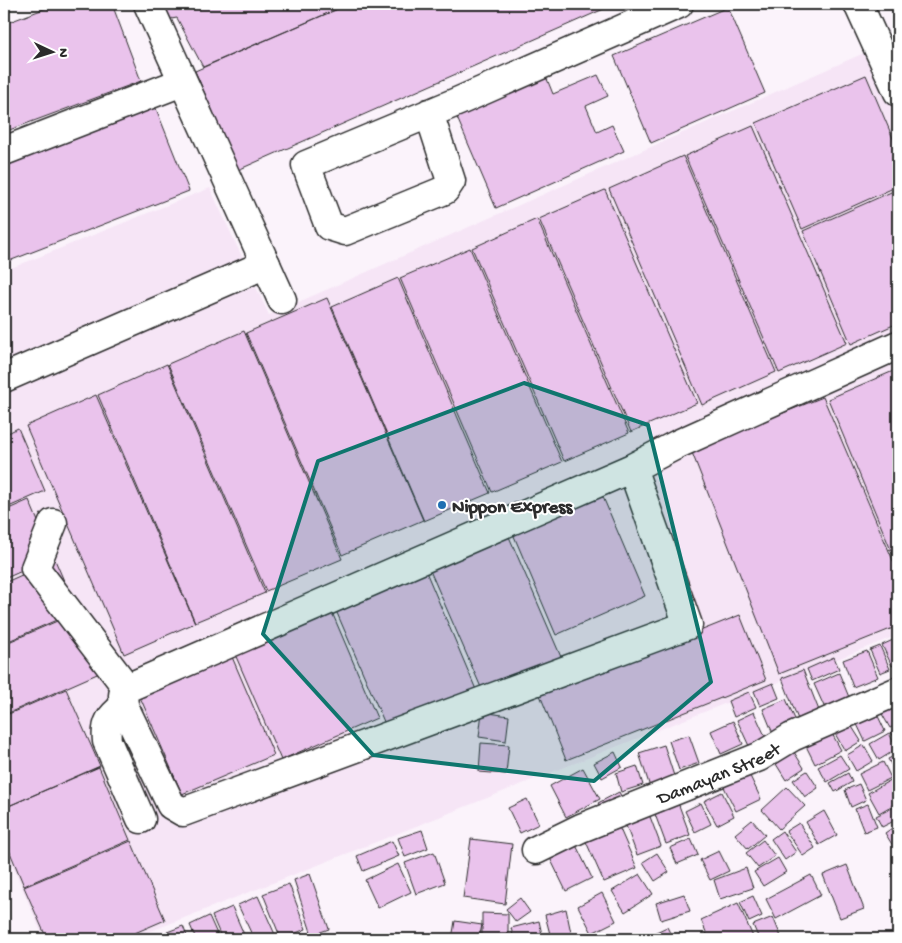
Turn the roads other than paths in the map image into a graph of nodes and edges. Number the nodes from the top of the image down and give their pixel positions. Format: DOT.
graph roads {
  1 [pos="148,4"];
  2 [pos="679,4"];
  3 [pos="858,4"];
  4 [pos="182,82"];
  5 [pos="898,92"];
  6 [pos="428,113"];
  7 [pos="4,151"];
  8 [pos="266,264"];
  9 [pos="282,300"];
  10 [pos="898,345"];
  11 [pos="4,378"];
  12 [pos="632,468"];
  13 [pos="53,523"];
  14 [pos="898,690"];
  15 [pos="125,697"];
  16 [pos="141,819"];
  17 [pos="536,850"];
  1 -- 4 [label="street"];
  2 -- 6 [label="street"];
  3 -- 5 [label="street"];
  4 -- 7 [label="street"];
  4 -- 8 [label="street"];
  6 -- 6 [label="street"];
  8 -- 9 [label="street"];
  8 -- 11 [label="street"];
  10 -- 12 [label="street"];
  12 -- 15 [label="street"];
  12 -- 15 [label="street"];
  13 -- 15 [label="street"];
  14 -- 17 [label="street, Damayan Street"];
  15 -- 16 [label="street"];
}
